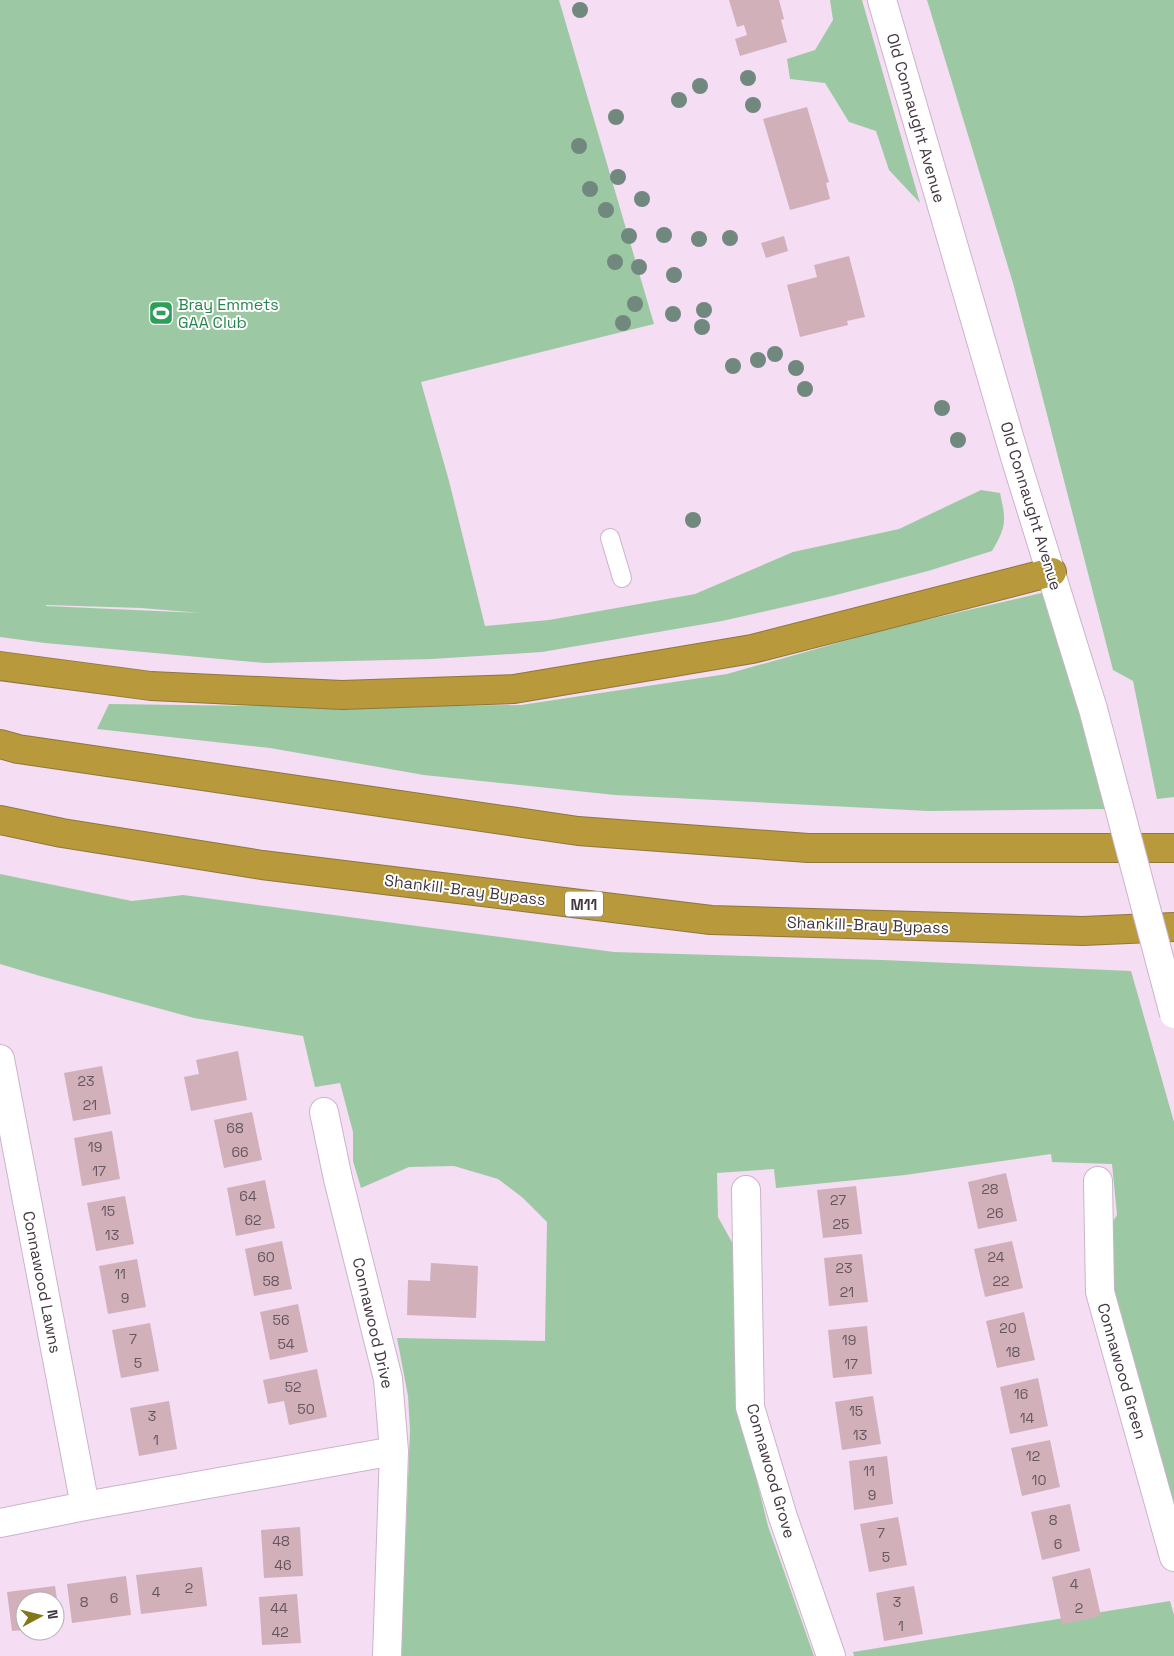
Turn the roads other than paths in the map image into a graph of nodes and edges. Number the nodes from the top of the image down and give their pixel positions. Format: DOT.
graph roads {
  1 [pos="882,0"];
  2 [pos="610,538"];
  3 [pos="1052,572"];
  4 [pos="622,578"];
  5 [pos="0,666"];
  6 [pos="0,744"];
  7 [pos="0,820"];
  8 [pos="1174,848"];
  9 [pos="1174,927"];
  10 [pos="1174,1014"];
  11 [pos="0,1058"];
  12 [pos="324,1112"];
  13 [pos="1098,1181"];
  14 [pos="746,1190"];
  15 [pos="394,1451"];
  16 [pos="85,1506"];
  17 [pos="0,1523"];
  18 [pos="1174,1557"];
  19 [pos="386,1656"];
  20 [pos="830,1656"];
  1 -- 3 [label="street, Old Connaught Avenue"];
  2 -- 4 [label="lane"];
  3 -- 5 [label="highway"];
  3 -- 10 [label="street, Old Connaught Avenue, bridge"];
  6 -- 8 [label="highway"];
  7 -- 9 [label="highway, Shankill-Bray Bypass / M11"];
  11 -- 16 [label="street, Connawood Lawns"];
  12 -- 15 [label="street, Connawood Drive"];
  13 -- 18 [label="street, Connawood Green"];
  14 -- 20 [label="street, Connawood Grove"];
  15 -- 16 [label="street"];
  15 -- 19 [label="street, Connawood Drive"];
  16 -- 17 [label="street"];
}
